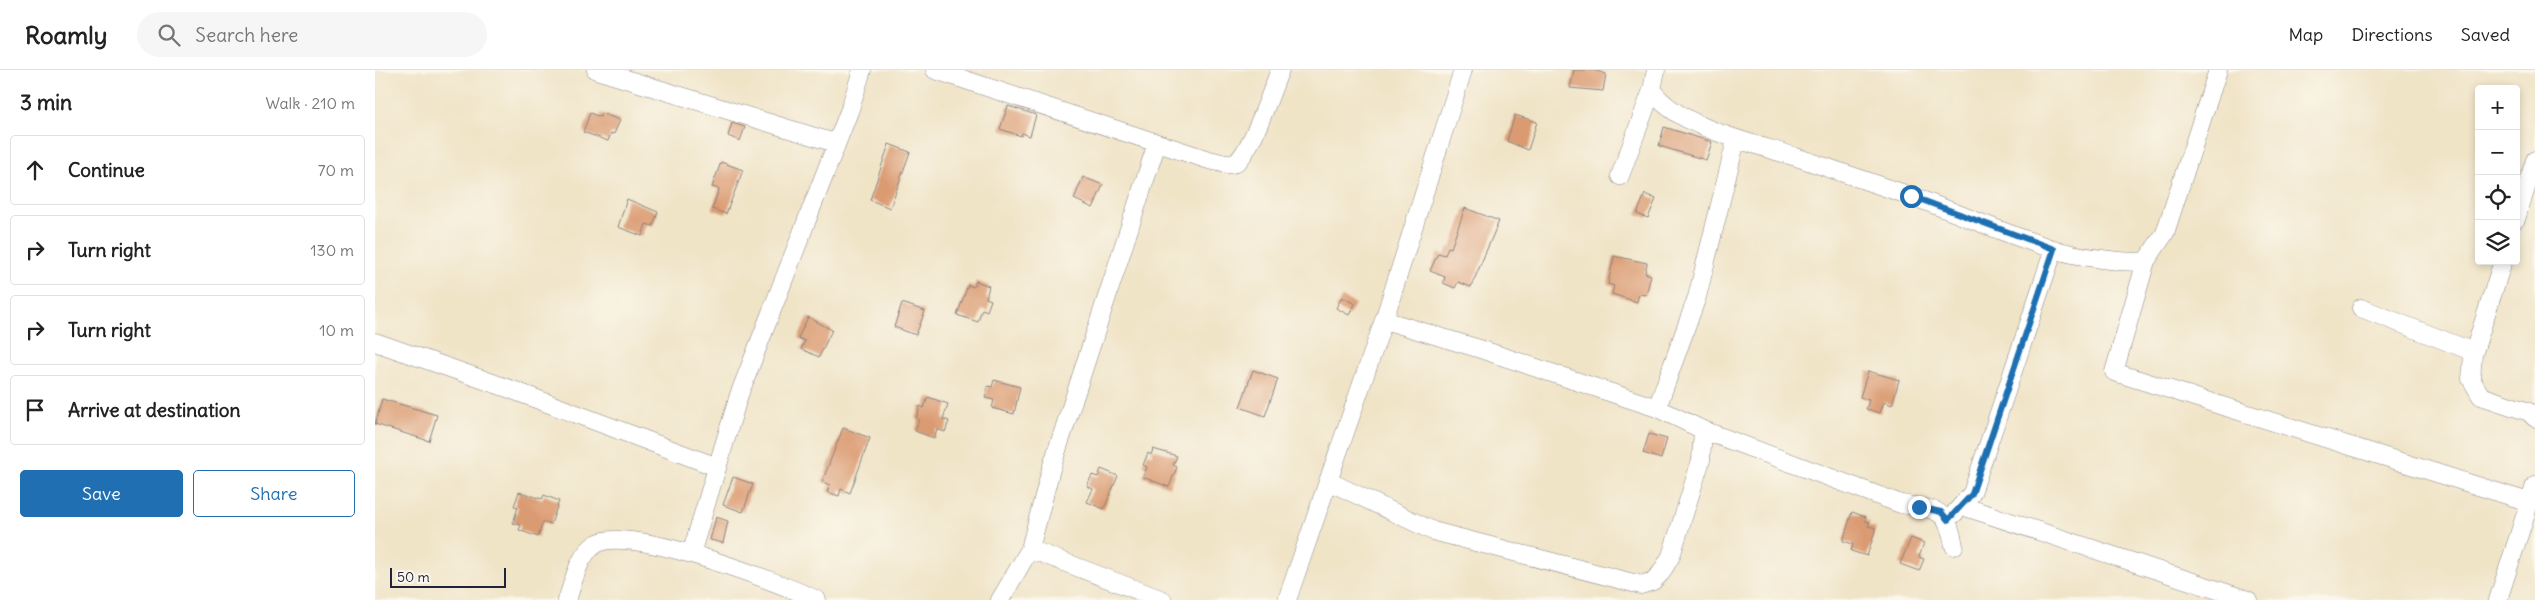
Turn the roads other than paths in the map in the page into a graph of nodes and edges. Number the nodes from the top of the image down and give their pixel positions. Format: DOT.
graph roads {
  1 [pos="596,70"];
  2 [pos="862,70"];
  3 [pos="935,70"];
  4 [pos="1280,70"];
  5 [pos="1463,70"];
  6 [pos="1656,70"];
  7 [pos="2218,70"];
  8 [pos="1652,90"];
  9 [pos="1736,140"];
  10 [pos="835,143"];
  11 [pos="1157,143"];
  12 [pos="2535,160"];
  13 [pos="1620,176"];
  14 [pos="2520,207"];
  15 [pos="2054,249"];
  16 [pos="2146,261"];
  17 [pos="2502,265"];
  18 [pos="2361,308"];
  19 [pos="1384,320"];
  20 [pos="375,342"];
  21 [pos="2474,352"];
  22 [pos="1657,408"];
  23 [pos="2535,418"];
  24 [pos="1703,430"];
  25 [pos="717,467"];
  26 [pos="1328,481"];
  27 [pos="2535,485"];
  28 [pos="2529,502"];
  29 [pos="1962,506"];
  30 [pos="1948,520"];
  31 [pos="1954,546"];
  32 [pos="1030,549"];
  33 [pos="691,554"];
  34 [pos="567,600"];
  35 [pos="817,600"];
  36 [pos="1000,600"];
  37 [pos="1163,600"];
  38 [pos="1287,600"];
  39 [pos="2248,600"];
  40 [pos="2498,600"];
  1 -- 10 [label="street"];
  2 -- 10 [label="street"];
  3 -- 11 [label="street"];
  4 -- 11 [label="street"];
  5 -- 19 [label="street"];
  6 -- 8 [label="street"];
  7 -- 16 [label="street"];
  8 -- 9 [label="street"];
  8 -- 13 [label="street"];
  9 -- 15 [label="street"];
  9 -- 22 [label="street"];
  10 -- 25 [label="street"];
  11 -- 32 [label="street"];
  12 -- 14 [label="street"];
  15 -- 16 [label="street"];
  15 -- 29 [label="street"];
  16 -- 28 [label="street"];
  17 -- 21 [label="street"];
  18 -- 21 [label="street"];
  19 -- 22 [label="street"];
  19 -- 26 [label="street"];
  20 -- 25 [label="street"];
  21 -- 23 [label="street"];
  22 -- 24 [label="street"];
  24 -- 26 [label="street"];
  24 -- 30 [label="street"];
  25 -- 33 [label="street"];
  26 -- 38 [label="street"];
  27 -- 28 [label="street"];
  28 -- 40 [label="street"];
  29 -- 30 [label="street"];
  29 -- 39 [label="street"];
  30 -- 31 [label="street"];
  32 -- 36 [label="street"];
  32 -- 37 [label="street"];
  33 -- 34 [label="street"];
  33 -- 35 [label="street"];
}
